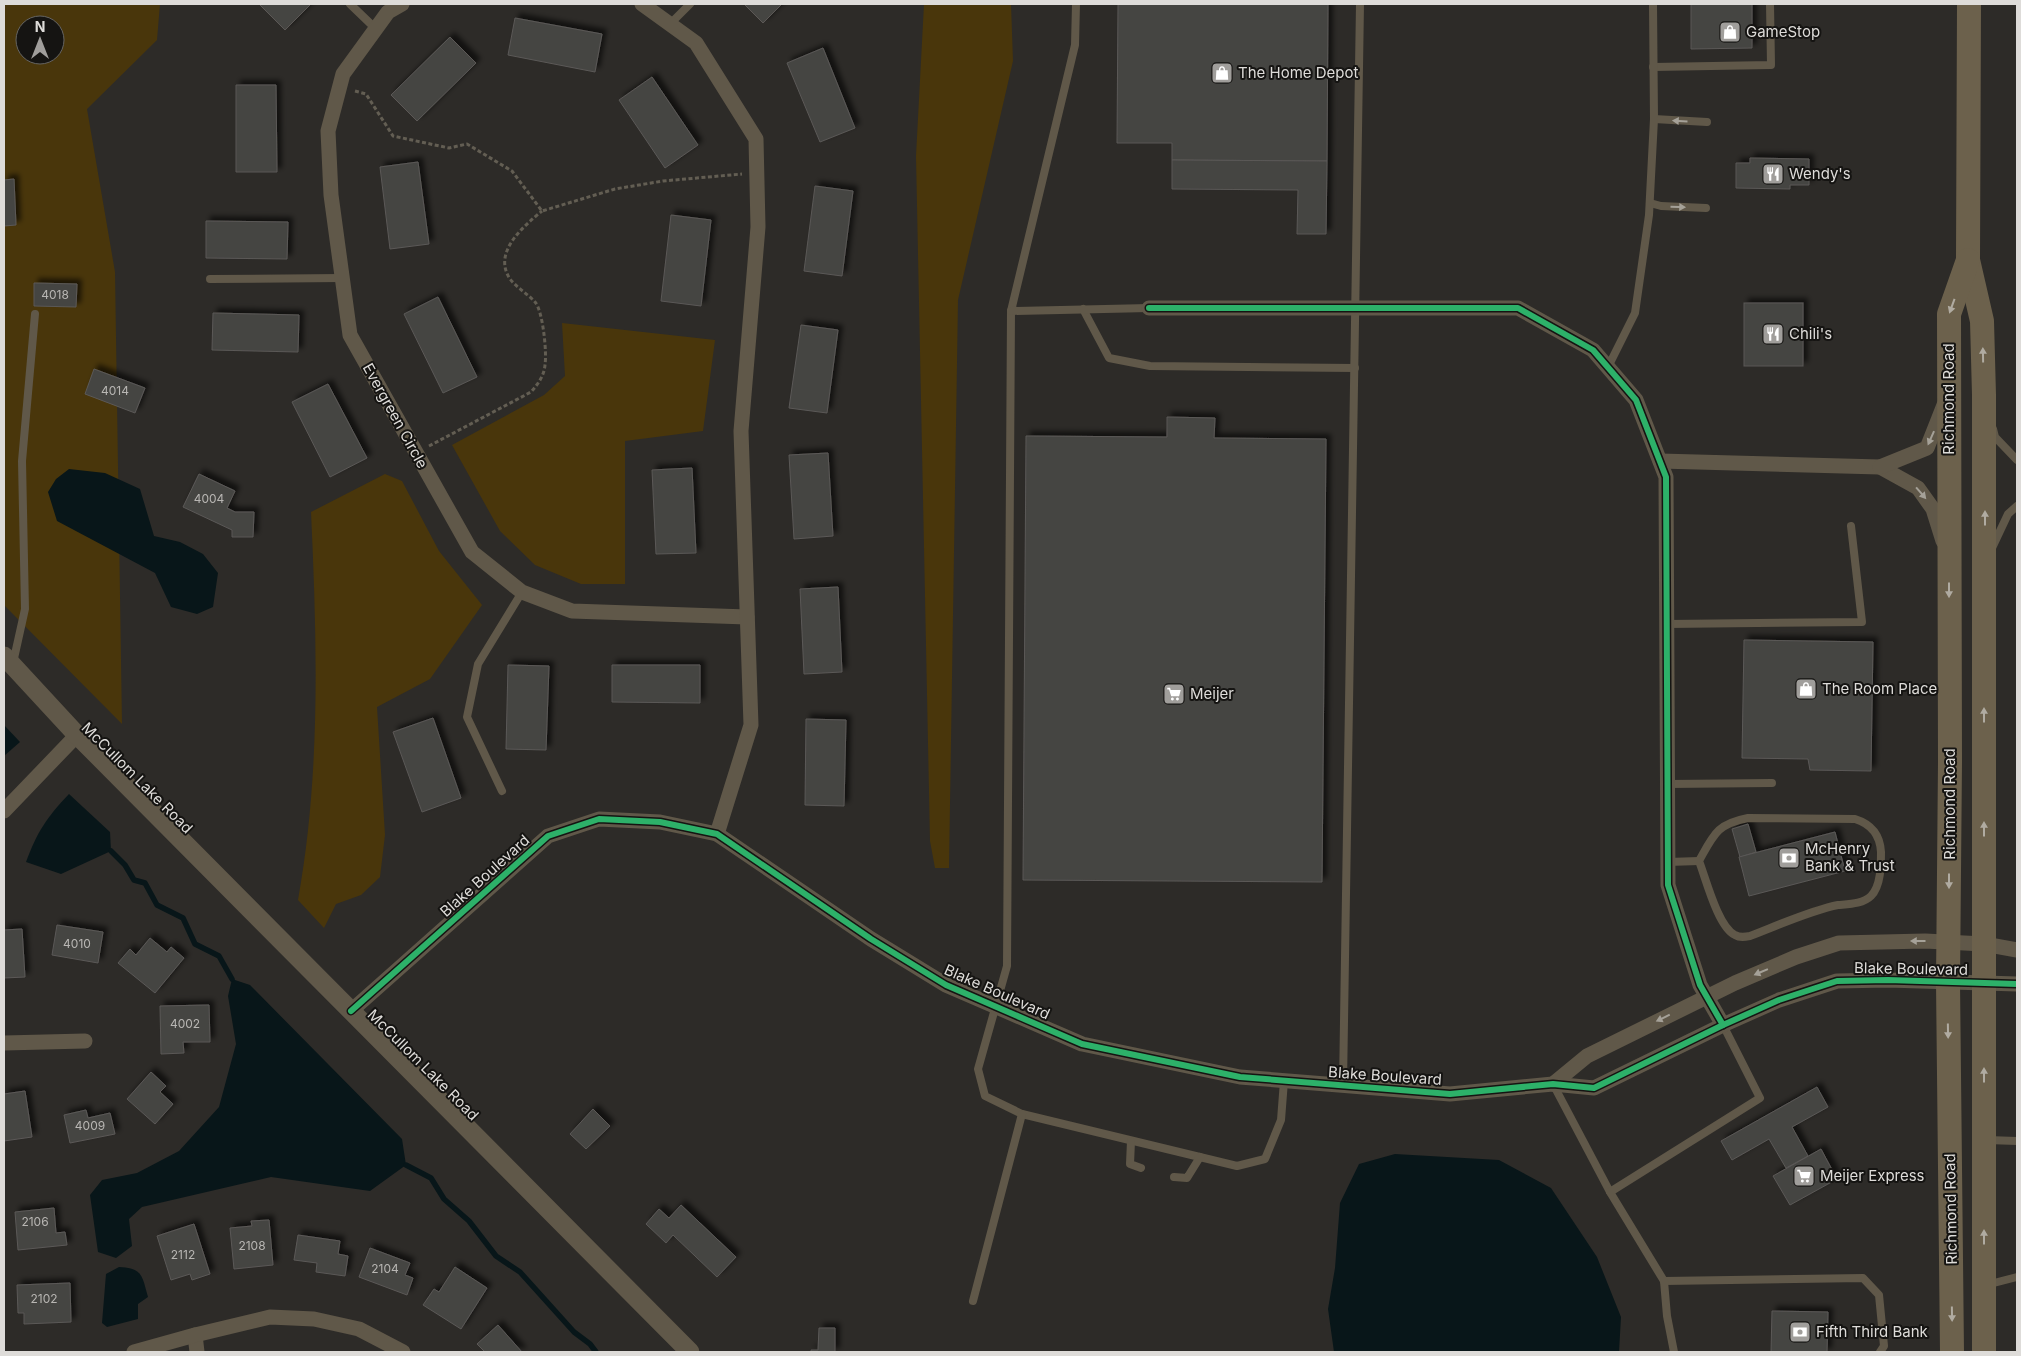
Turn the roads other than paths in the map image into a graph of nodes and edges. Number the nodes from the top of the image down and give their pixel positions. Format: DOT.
graph roads {
  1 [pos="350,4"];
  2 [pos="402,4"];
  3 [pos="642,4"];
  4 [pos="690,4"];
  5 [pos="1076,4"];
  6 [pos="1360,4"];
  7 [pos="1653,4"];
  8 [pos="1770,4"];
  9 [pos="1969,4"];
  10 [pos="670,24"];
  11 [pos="376,29"];
  12 [pos="1654,66"];
  13 [pos="1654,119"];
  14 [pos="1707,122"];
  15 [pos="1650,203"];
  16 [pos="1706,208"];
  17 [pos="1968,260"];
  18 [pos="342,278"];
  19 [pos="210,279"];
  20 [pos="1150,308"];
  21 [pos="1356,308"];
  22 [pos="1083,310"];
  23 [pos="1011,311"];
  24 [pos="35,314"];
  25 [pos="1608,367"];
  26 [pos="1354,368"];
  27 [pos="1949,392"];
  28 [pos="1984,395"];
  29 [pos="2017,460"];
  30 [pos="1660,461"];
  31 [pos="1880,467"];
  32 [pos="2017,506"];
  33 [pos="1851,526"];
  34 [pos="1949,561"];
  35 [pos="1985,564"];
  36 [pos="522,592"];
  37 [pos="747,617"];
  38 [pos="1667,624"];
  39 [pos="8,661"];
  40 [pos="77,735"];
  41 [pos="1772,783"];
  42 [pos="1668,784"];
  43 [pos="502,790"];
  44 [pos="4,811"];
  45 [pos="717,834"];
  46 [pos="1699,861"];
  47 [pos="1668,862"];
  48 [pos="1949,943"];
  49 [pos="1984,944"];
  50 [pos="2017,950"];
  51 [pos="1948,982"];
  52 [pos="1984,983"];
  53 [pos="2017,984"];
  54 [pos="1707,997"];
  55 [pos="997,1006"];
  56 [pos="351,1011"];
  57 [pos="1723,1025"];
  58 [pos="85,1041"];
  59 [pos="4,1043"];
  60 [pos="1284,1081"];
  61 [pos="1553,1084"];
  62 [pos="1342,1085"];
  63 [pos="1022,1114"];
  64 [pos="1131,1140"];
  65 [pos="1984,1140"];
  66 [pos="2017,1141"];
  67 [pos="1200,1157"];
  68 [pos="1141,1168"];
  69 [pos="1174,1177"];
  70 [pos="1610,1192"];
  71 [pos="2017,1277"];
  72 [pos="1664,1281"];
  73 [pos="1984,1286"];
  74 [pos="973,1301"];
  75 [pos="195,1335"];
  76 [pos="134,1352"];
  77 [pos="197,1352"];
  78 [pos="403,1352"];
  79 [pos="690,1352"];
  80 [pos="1674,1352"];
  81 [pos="1880,1352"];
  82 [pos="1952,1352"];
  83 [pos="1984,1352"];
  1 -- 11 [label="lane"];
  2 -- 11 [label="street, Evergreen Circle"];
  3 -- 10 [label="street"];
  4 -- 10 [label="lane"];
  5 -- 23 [label="lane"];
  6 -- 21 [label="lane"];
  7 -- 12 [label="lane"];
  8 -- 12 [label="lane"];
  9 -- 17 [label="main road, Richmond Road"];
  10 -- 37 [label="street"];
  11 -- 18 [label="street, Evergreen Circle"];
  12 -- 13 [label="lane"];
  14 -- 13 [label="lane, one-way"];
  13 -- 15 [label="lane"];
  15 -- 16 [label="lane, one-way"];
  15 -- 25 [label="lane"];
  17 -- 27 [label="main road, Richmond Road, one-way"];
  28 -- 17 [label="main road, Richmond Road, one-way"];
  18 -- 19 [label="lane"];
  18 -- 36 [label="street, Evergreen Circle"];
  20 -- 21 [label="street"];
  20 -- 22 [label="lane"];
  21 -- 25 [label="street"];
  21 -- 26 [label="lane"];
  22 -- 23 [label="lane"];
  22 -- 26 [label="lane"];
  23 -- 55 [label="lane"];
  24 -- 39 [label="lane"];
  25 -- 30 [label="street"];
  26 -- 62 [label="lane"];
  27 -- 31 [label="street, one-way"];
  27 -- 34 [label="main road, Richmond Road"];
  28 -- 29 [label="lane"];
  35 -- 28 [label="main road, Richmond Road, one-way"];
  30 -- 31 [label="street"];
  30 -- 38 [label="street"];
  31 -- 34 [label="street, one-way"];
  32 -- 35 [label="lane"];
  33 -- 38 [label="lane"];
  34 -- 48 [label="main road, Richmond Road, one-way"];
  49 -- 35 [label="main road, Richmond Road, one-way"];
  36 -- 37 [label="street, Evergreen Circle"];
  36 -- 43 [label="lane"];
  37 -- 45 [label="street"];
  38 -- 42 [label="street"];
  39 -- 40 [label="street, McCullom Lake Road"];
  40 -- 44 [label="street"];
  40 -- 56 [label="street, McCullom Lake Road"];
  41 -- 42 [label="lane"];
  42 -- 47 [label="street"];
  45 -- 55 [label="street, Blake Boulevard"];
  45 -- 56 [label="street, Blake Boulevard"];
  46 -- 46 [label="lane"];
  46 -- 47 [label="lane"];
  47 -- 54 [label="street"];
  48 -- 49 [label="street, Blake Boulevard"];
  48 -- 51 [label="main road, Richmond Road"];
  48 -- 54 [label="street, Blake Boulevard, one-way"];
  49 -- 50 [label="street, Blake Boulevard"];
  49 -- 52 [label="main road, Richmond Road"];
  51 -- 52 [label="street, Blake Boulevard"];
  51 -- 57 [label="street, Blake Boulevard"];
  51 -- 82 [label="main road, Richmond Road, one-way"];
  52 -- 53 [label="street, Blake Boulevard"];
  65 -- 52 [label="main road, Richmond Road, one-way"];
  54 -- 57 [label="street"];
  54 -- 61 [label="street, Blake Boulevard, one-way"];
  55 -- 60 [label="street, Blake Boulevard"];
  55 -- 63 [label="lane"];
  56 -- 79 [label="street, McCullom Lake Road"];
  57 -- 61 [label="street, Blake Boulevard"];
  57 -- 70 [label="lane"];
  58 -- 59 [label="street"];
  60 -- 62 [label="street, Blake Boulevard"];
  60 -- 67 [label="lane"];
  61 -- 62 [label="street, Blake Boulevard"];
  61 -- 70 [label="lane"];
  63 -- 64 [label="lane"];
  63 -- 74 [label="lane"];
  64 -- 67 [label="lane"];
  64 -- 68 [label="lane"];
  65 -- 66 [label="lane"];
  73 -- 65 [label="main road, Richmond Road, one-way"];
  67 -- 69 [label="lane"];
  70 -- 72 [label="lane"];
  71 -- 73 [label="lane"];
  72 -- 80 [label="lane"];
  72 -- 81 [label="lane"];
  73 -- 83 [label="main road, Richmond Road"];
  75 -- 76 [label="street"];
  75 -- 77 [label="street"];
  75 -- 78 [label="street"];
}
